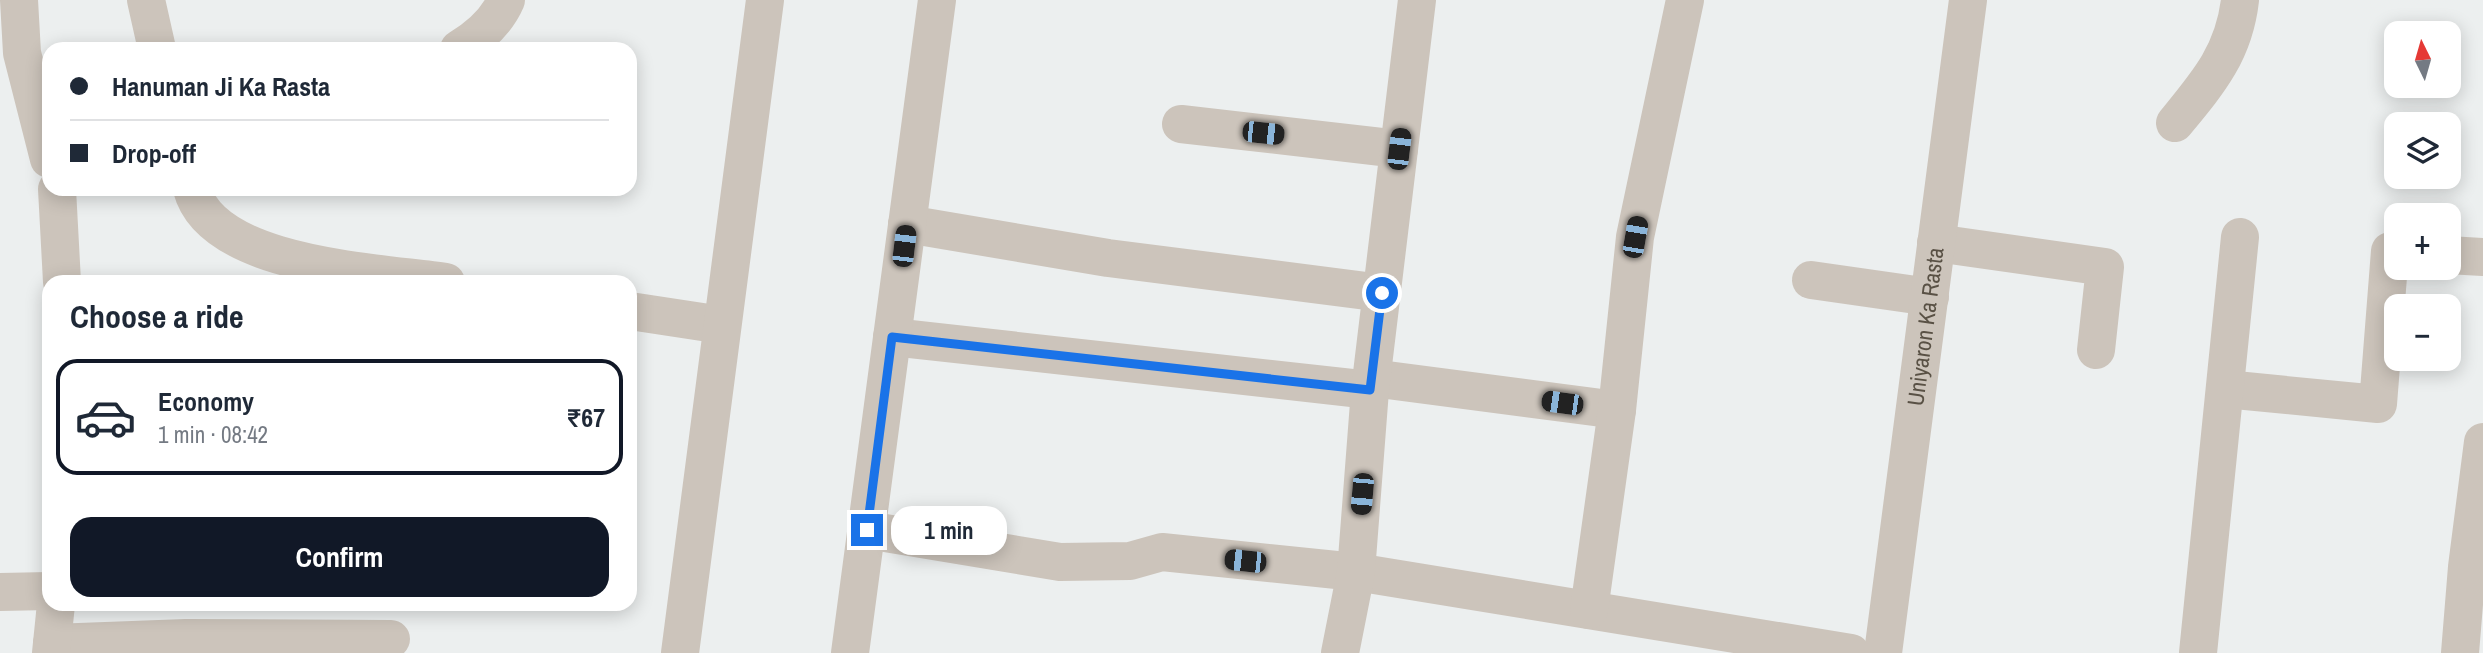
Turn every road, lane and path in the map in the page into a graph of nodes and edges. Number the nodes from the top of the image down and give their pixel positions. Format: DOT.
graph roads {
  1 [pos="19,0"];
  2 [pos="146,0"];
  3 [pos="506,0"];
  4 [pos="765,0"];
  5 [pos="937,0"];
  6 [pos="1417,0"];
  7 [pos="1685,0"];
  8 [pos="1968,0"];
  9 [pos="2240,0"];
  10 [pos="155,42"];
  11 [pos="470,42"];
  12 [pos="2175,123"];
  13 [pos="1181,124"];
  14 [pos="42,130"];
  15 [pos="1399,149"];
  16 [pos="57,196"];
  17 [pos="194,196"];
  18 [pos="907,224"];
  19 [pos="2241,237"];
  20 [pos="1937,243"];
  21 [pos="2461,256"];
  22 [pos="2483,257"];
  23 [pos="62,275"];
  24 [pos="397,275"];
  25 [pos="1811,280"];
  26 [pos="2388,280"];
  27 [pos="1382,293"];
  28 [pos="1930,297"];
  29 [pos="637,312"];
  30 [pos="722,326"];
  31 [pos="892,337"];
  32 [pos="2096,350"];
  33 [pos="1371,384"];
  34 [pos="2225,389"];
  35 [pos="1617,410"];
  36 [pos="2483,442"];
  37 [pos="867,530"];
  38 [pos="1356,572"];
  39 [pos="42,591"];
  40 [pos="0,592"];
  41 [pos="1589,610"];
  42 [pos="55,611"];
  43 [pos="391,639"];
  44 [pos="52,648"];
  45 [pos="681,653"];
  46 [pos="850,653"];
  47 [pos="1340,653"];
  48 [pos="1851,653"];
  49 [pos="1883,653"];
  50 [pos="2198,653"];
  51 [pos="2460,653"];
  1 -- 14 [label="street"];
  2 -- 10 [label="street"];
  3 -- 11 [label="street"];
  4 -- 30 [label="street"];
  5 -- 18 [label="street"];
  6 -- 15 [label="street"];
  7 -- 35 [label="street"];
  8 -- 20 [label="street, Uniyaron Ka Rasta"];
  9 -- 12 [label="street"];
  13 -- 15 [label="street"];
  15 -- 27 [label="street"];
  16 -- 23 [label="street"];
  17 -- 24 [label="street"];
  18 -- 27 [label="street"];
  18 -- 31 [label="street"];
  19 -- 34 [label="street"];
  20 -- 28 [label="street, Uniyaron Ka Rasta"];
  20 -- 32 [label="street"];
  21 -- 22 [label="street"];
  25 -- 28 [label="street"];
  26 -- 34 [label="street"];
  27 -- 33 [label="street"];
  28 -- 49 [label="street, Uniyaron Ka Rasta"];
  29 -- 30 [label="street"];
  30 -- 45 [label="street"];
  31 -- 33 [label="street"];
  31 -- 37 [label="street"];
  33 -- 35 [label="street"];
  33 -- 38 [label="street"];
  34 -- 50 [label="street"];
  35 -- 41 [label="street"];
  36 -- 51 [label="street"];
  37 -- 38 [label="street"];
  37 -- 46 [label="street"];
  38 -- 41 [label="street"];
  38 -- 47 [label="street"];
  39 -- 40 [label="street"];
  41 -- 48 [label="street"];
  42 -- 44 [label="street"];
  43 -- 44 [label="street"];
}
